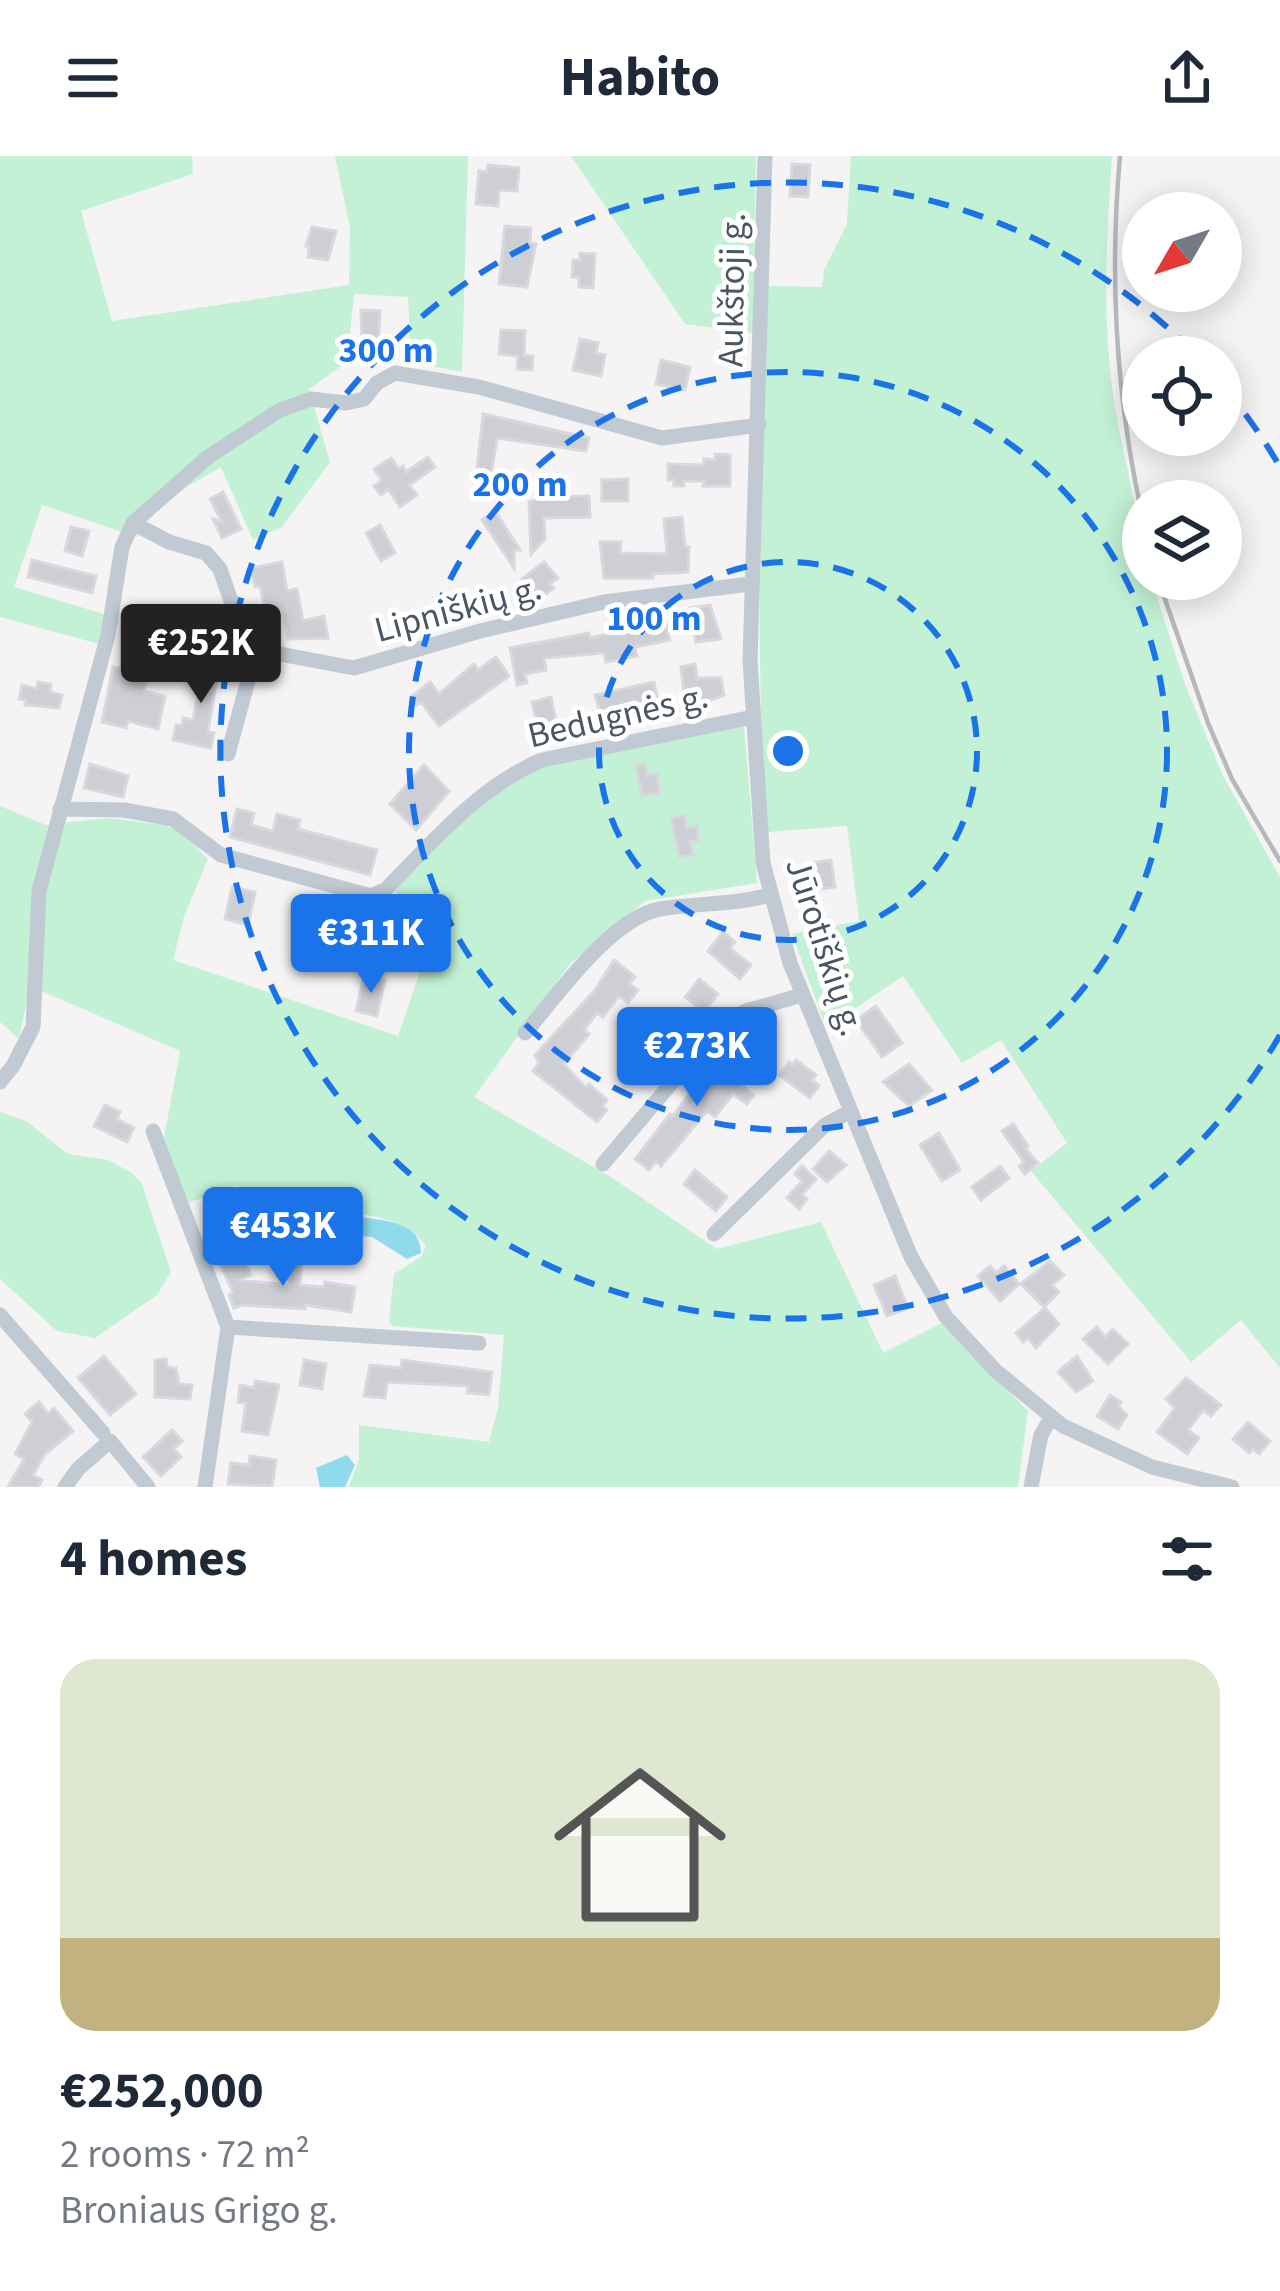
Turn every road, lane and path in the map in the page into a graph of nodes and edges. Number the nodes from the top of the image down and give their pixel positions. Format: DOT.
graph roads {
  1 [pos="765,156"];
  2 [pos="759,425"];
  3 [pos="134,524"];
  4 [pos="750,584"];
  5 [pos="253,649"];
  6 [pos="753,717"];
  7 [pos="228,754"];
  8 [pos="60,809"];
  9 [pos="770,895"];
  10 [pos="802,995"];
  11 [pos="525,1034"];
  12 [pos="0,1082"];
  13 [pos="851,1111"];
  14 [pos="153,1131"];
  15 [pos="603,1163"];
  16 [pos="714,1234"];
  17 [pos="0,1316"];
  18 [pos="228,1327"];
  19 [pos="479,1343"];
  20 [pos="1051,1418"];
  21 [pos="106,1437"];
  22 [pos="65,1487"];
  23 [pos="148,1487"];
  24 [pos="206,1487"];
  25 [pos="1031,1487"];
  26 [pos="1232,1487"];
  1 -- 2 [label="street, Aukštoji g."];
  2 -- 3 [label="street"];
  2 -- 4 [label="street, Jūrotiškių g."];
  3 -- 5 [label="street"];
  3 -- 8 [label="street"];
  4 -- 5 [label="street, Lipniškių g."];
  4 -- 6 [label="street, Jūrotiškių g."];
  5 -- 7 [label="street"];
  6 -- 8 [label="street, Bedugnės g."];
  6 -- 9 [label="street, Jūrotiškių g."];
  8 -- 12 [label="street"];
  9 -- 10 [label="street, Jūrotiškių g."];
  9 -- 11 [label="street"];
  10 -- 13 [label="street, Jūrotiškių g."];
  10 -- 15 [label="street"];
  13 -- 16 [label="street"];
  13 -- 20 [label="street, Jūrotiškių g."];
  14 -- 18 [label="street"];
  17 -- 21 [label="street"];
  18 -- 19 [label="street"];
  18 -- 24 [label="street"];
  20 -- 25 [label="street"];
  20 -- 26 [label="street, Jūrotiškių g."];
  21 -- 22 [label="street"];
  21 -- 23 [label="street"];
}
